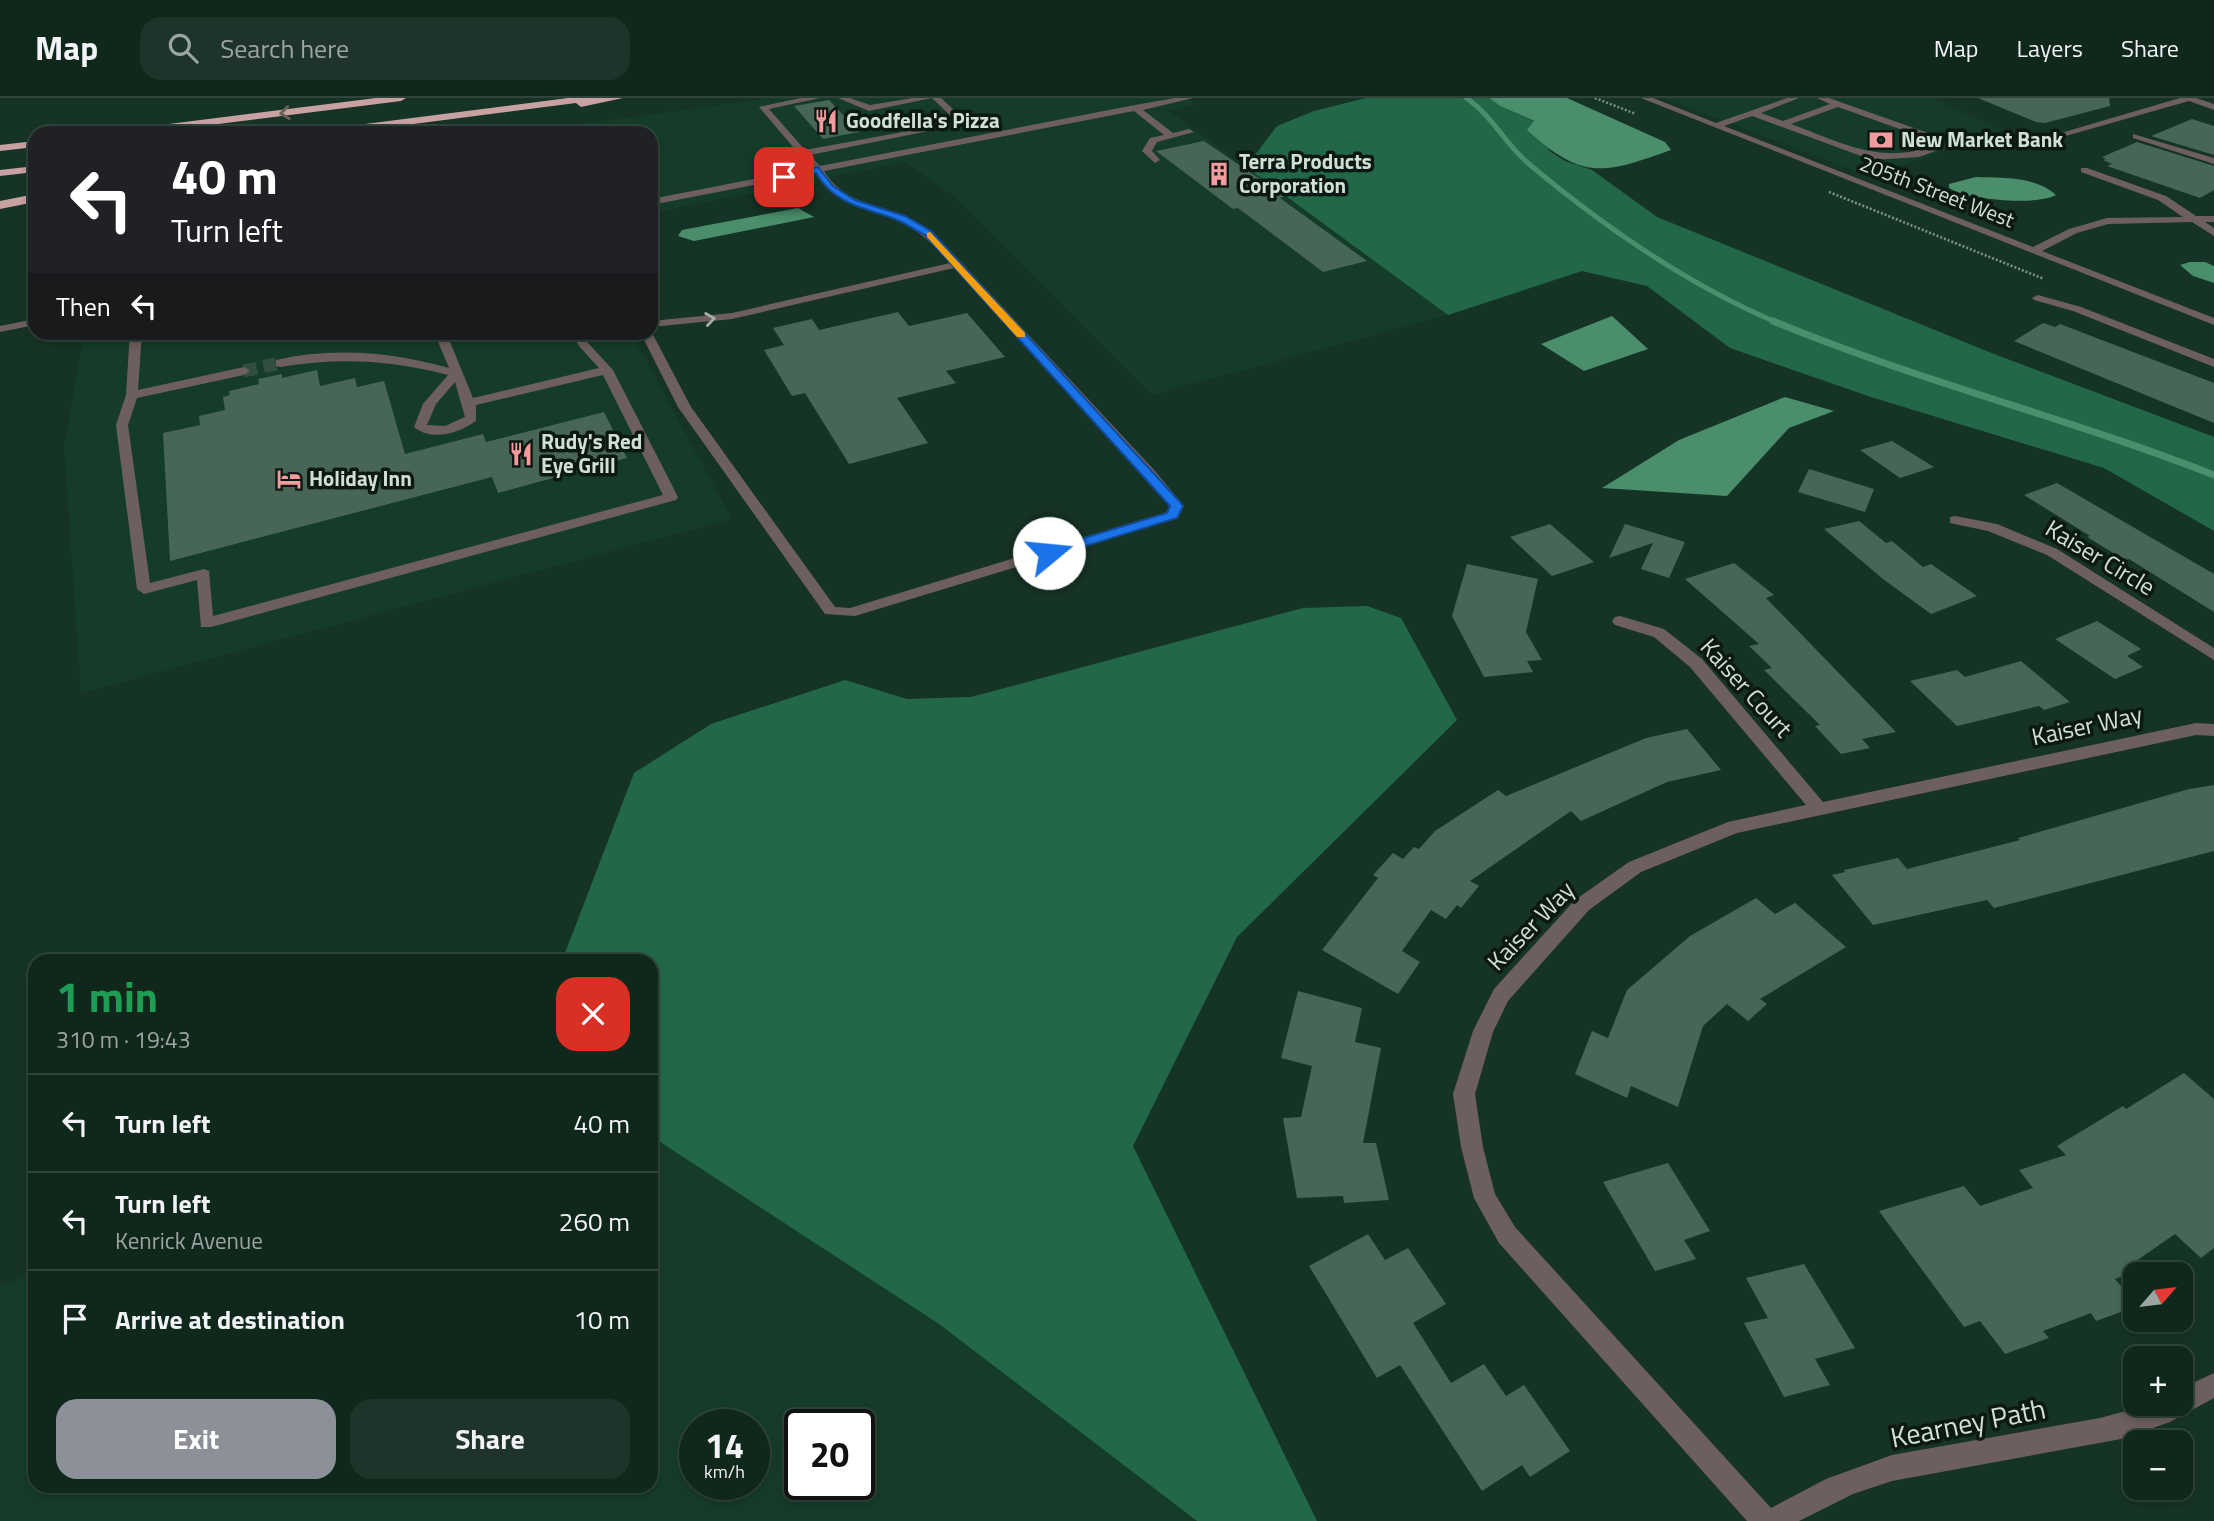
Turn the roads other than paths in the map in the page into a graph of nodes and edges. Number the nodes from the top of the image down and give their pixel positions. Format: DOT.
graph roads {
  1 [pos="401,98"];
  2 [pos="593,98"];
  3 [pos="618,98"];
  4 [pos="816,98"];
  5 [pos="842,98"];
  6 [pos="928,98"];
  7 [pos="936,98"];
  8 [pos="1189,98"];
  9 [pos="1645,98"];
  10 [pos="1795,98"];
  11 [pos="1821,98"];
  12 [pos="2189,98"];
  13 [pos="1112,99"];
  14 [pos="1838,104"];
  15 [pos="2214,107"];
  16 [pos="1131,109"];
  17 [pos="1752,113"];
  18 [pos="1783,124"];
  19 [pos="177,126"];
  20 [pos="373,126"];
  21 [pos="448,126"];
  22 [pos="1716,126"];
  23 [pos="1189,132"];
  24 [pos="2059,135"];
  25 [pos="1171,136"];
  26 [pos="2136,136"];
  27 [pos="28,145"];
  28 [pos="0,148"];
  29 [pos="803,153"];
  30 [pos="1155,160"];
  31 [pos="2214,161"];
  32 [pos="28,170"];
  33 [pos="818,170"];
  34 [pos="2084,170"];
  35 [pos="0,173"];
  36 [pos="28,199"];
  37 [pos="658,201"];
  38 [pos="0,205"];
  39 [pos="2194,219"];
  40 [pos="2214,219"];
  41 [pos="2214,233"];
  42 [pos="2033,250"];
  43 [pos="958,264"];
  44 [pos="2038,298"];
  45 [pos="2214,321"];
  46 [pos="28,323"];
  47 [pos="658,324"];
  48 [pos="0,329"];
  49 [pos="135,340"];
  50 [pos="443,340"];
  51 [pos="581,340"];
  52 [pos="649,340"];
  53 [pos="280,363"];
  54 [pos="2214,363"];
  55 [pos="607,370"];
  56 [pos="244,371"];
  57 [pos="457,374"];
  58 [pos="132,395"];
  59 [pos="469,403"];
  60 [pos="1955,520"];
  61 [pos="1620,621"];
  62 [pos="2214,655"];
  63 [pos="2214,730"];
  64 [pos="1820,810"];
  65 [pos="2214,1385"];
  66 [pos="2193,1396"];
  67 [pos="2154,1416"];
  68 [pos="1766,1521"];
  69 [pos="1774,1521"];
  1 -- 19 [label="highway, one-way"];
  2 -- 20 [label="highway"];
  3 -- 21 [label="highway"];
  4 -- 29 [label="street"];
  5 -- 6 [label="street"];
  7 -- 29 [label="street"];
  8 -- 16 [label="street"];
  9 -- 22 [label="street, 205th Street West"];
  10 -- 17 [label="street"];
  11 -- 14 [label="street"];
  12 -- 15 [label="street"];
  12 -- 24 [label="street"];
  13 -- 16 [label="street"];
  14 -- 18 [label="street"];
  14 -- 18 [label="street"];
  16 -- 25 [label="street"];
  16 -- 33 [label="street"];
  17 -- 18 [label="street"];
  17 -- 22 [label="street"];
  22 -- 42 [label="street, 205th Street West"];
  23 -- 25 [label="street"];
  25 -- 30 [label="street"];
  26 -- 31 [label="street"];
  27 -- 28 [label="highway"];
  29 -- 33 [label="street"];
  32 -- 35 [label="highway"];
  33 -- 37 [label="street"];
  33 -- 43 [label="street"];
  34 -- 39 [label="street"];
  36 -- 38 [label="highway"];
  39 -- 40 [label="street"];
  39 -- 41 [label="street"];
  39 -- 42 [label="street"];
  42 -- 45 [label="street, 205th Street West"];
  47 -- 43 [label="street, one-way"];
  43 -- 52 [label="street"];
  44 -- 54 [label="street"];
  46 -- 48 [label="street"];
  49 -- 58 [label="street"];
  50 -- 57 [label="street"];
  51 -- 55 [label="street"];
  53 -- 57 [label="street"];
  55 -- 58 [label="street"];
  55 -- 59 [label="street"];
  56 -- 58 [label="street"];
  57 -- 59 [label="street"];
  57 -- 59 [label="street"];
  60 -- 62 [label="street, Kaiser Circle"];
  61 -- 64 [label="street, Kaiser Court"];
  63 -- 64 [label="street, Kaiser Way"];
  64 -- 68 [label="street, Kaiser Way"];
  65 -- 66 [label="street, Kearney Path"];
  67 -- 69 [label="street, Kearney Path"];
}
